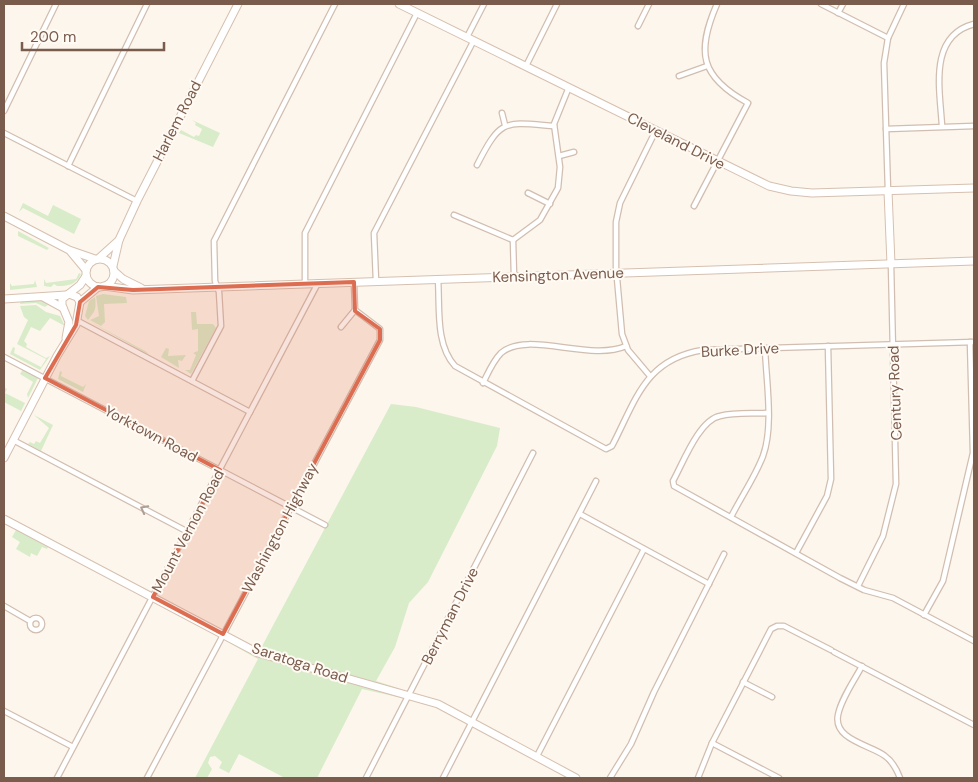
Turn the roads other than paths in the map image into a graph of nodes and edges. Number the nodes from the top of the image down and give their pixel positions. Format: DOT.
graph roads {
  1 [pos="56,4"];
  2 [pos="147,4"];
  3 [pos="238,4"];
  4 [pos="335,4"];
  5 [pos="400,4"];
  6 [pos="484,4"];
  7 [pos="557,4"];
  8 [pos="649,4"];
  9 [pos="717,4"];
  10 [pos="821,4"];
  11 [pos="843,4"];
  12 [pos="904,4"];
  13 [pos="417,13"];
  14 [pos="838,13"];
  15 [pos="974,24"];
  16 [pos="638,26"];
  17 [pos="471,38"];
  18 [pos="888,38"];
  19 [pos="526,66"];
  20 [pos="707,66"];
  21 [pos="679,76"];
  22 [pos="569,87"];
  23 [pos="4,111"];
  24 [pos="502,113"];
  25 [pos="505,126"];
  26 [pos="554,126"];
  27 [pos="942,126"];
  28 [pos="974,126"];
  29 [pos="886,129"];
  30 [pos="656,130"];
  31 [pos="4,133"];
  32 [pos="574,152"];
  33 [pos="559,156"];
  34 [pos="717,161"];
  35 [pos="477,165"];
  36 [pos="68,166"];
  37 [pos="974,188"];
  38 [pos="888,191"];
  39 [pos="528,192"];
  40 [pos="137,201"];
  41 [pos="550,204"];
  42 [pos="694,206"];
  43 [pos="454,215"];
  44 [pos="4,216"];
  45 [pos="119,240"];
  46 [pos="512,240"];
  47 [pos="69,250"];
  48 [pos="97,259"];
  49 [pos="974,261"];
  50 [pos="891,264"];
  51 [pos="113,268"];
  52 [pos="86,273"];
  53 [pos="618,273"];
  54 [pos="514,276"];
  55 [pos="438,279"];
  56 [pos="376,281"];
  57 [pos="354,282"];
  58 [pos="305,283"];
  59 [pos="318,283"];
  60 [pos="217,286"];
  61 [pos="101,287"];
  62 [pos="141,289"];
  63 [pos="68,294"];
  64 [pos="43,296"];
  65 [pos="4,299"];
  66 [pos="79,305"];
  67 [pos="64,309"];
  68 [pos="355,310"];
  69 [pos="78,321"];
  70 [pos="340,327"];
  71 [pos="972,342"];
  72 [pos="64,343"];
  73 [pos="893,344"];
  74 [pos="626,346"];
  75 [pos="828,346"];
  76 [pos="766,348"];
  77 [pos="4,357"];
  78 [pos="650,376"];
  79 [pos="45,378"];
  80 [pos="192,381"];
  81 [pos="483,383"];
  82 [pos="250,412"];
  83 [pos="767,413"];
  84 [pos="13,440"];
  85 [pos="533,453"];
  86 [pos="4,458"];
  87 [pos="220,470"];
  88 [pos="596,481"];
  89 [pos="291,507"];
  90 [pos="580,514"];
  91 [pos="730,517"];
  92 [pos="4,518"];
  93 [pos="325,525"];
  94 [pos="188,532"];
  95 [pos="644,549"];
  96 [pos="724,554"];
  97 [pos="796,554"];
  98 [pos="709,584"];
  99 [pos="858,586"];
  100 [pos="153,597"];
  101 [pos="4,606"];
  102 [pos="924,615"];
  103 [pos="30,621"];
  104 [pos="223,634"];
  105 [pos="974,641"];
  106 [pos="862,666"];
  107 [pos="743,682"];
  108 [pos="409,696"];
  109 [pos="772,697"];
  110 [pos="4,711"];
  111 [pos="472,721"];
  112 [pos="974,725"];
  113 [pos="712,743"];
  114 [pos="73,747"];
  115 [pos="538,756"];
  116 [pos="56,778"];
  117 [pos="147,778"];
  118 [pos="366,778"];
  119 [pos="443,778"];
  120 [pos="576,778"];
  121 [pos="610,778"];
  122 [pos="698,778"];
  123 [pos="779,778"];
  124 [pos="900,778"];
  1 -- 23 [label="street"];
  2 -- 36 [label="street"];
  3 -- 40 [label="street, Harlem Road"];
  4 -- 60 [label="street"];
  5 -- 13 [label="street, Cleveland Drive"];
  6 -- 17 [label="street"];
  7 -- 19 [label="street"];
  8 -- 16 [label="street"];
  9 -- 20 [label="street"];
  10 -- 14 [label="street"];
  11 -- 14 [label="street"];
  12 -- 18 [label="street"];
  13 -- 17 [label="street, Cleveland Drive"];
  13 -- 58 [label="street"];
  14 -- 18 [label="street"];
  15 -- 27 [label="street"];
  17 -- 19 [label="street, Cleveland Drive"];
  17 -- 56 [label="street"];
  18 -- 29 [label="street"];
  19 -- 22 [label="street, Cleveland Drive"];
  20 -- 21 [label="street"];
  20 -- 34 [label="street"];
  22 -- 26 [label="street"];
  22 -- 30 [label="street, Cleveland Drive"];
  24 -- 25 [label="street"];
  25 -- 26 [label="street"];
  25 -- 35 [label="street"];
  26 -- 33 [label="street"];
  27 -- 28 [label="street"];
  27 -- 29 [label="street"];
  29 -- 38 [label="street"];
  30 -- 34 [label="street, Cleveland Drive"];
  30 -- 53 [label="street"];
  31 -- 36 [label="street"];
  32 -- 33 [label="street"];
  33 -- 41 [label="street"];
  34 -- 38 [label="street, Cleveland Drive"];
  34 -- 42 [label="street"];
  36 -- 40 [label="street"];
  37 -- 38 [label="street, Cleveland Drive"];
  38 -- 50 [label="street, Century Road"];
  39 -- 41 [label="street"];
  40 -- 45 [label="street, Harlem Road"];
  41 -- 46 [label="street"];
  43 -- 46 [label="street"];
  44 -- 47 [label="street"];
  45 -- 48 [label="street, Harlem Road"];
  45 -- 51 [label="street, Harlem Road"];
  46 -- 54 [label="street"];
  47 -- 48 [label="street"];
  47 -- 52 [label="street"];
  48 -- 51 [label="street"];
  48 -- 52 [label="street"];
  49 -- 50 [label="street, Kensington Avenue"];
  50 -- 53 [label="street, Kensington Avenue"];
  50 -- 73 [label="street, Century Road"];
  51 -- 61 [label="street"];
  51 -- 62 [label="street"];
  52 -- 61 [label="street"];
  52 -- 63 [label="street"];
  53 -- 54 [label="street, Kensington Avenue"];
  53 -- 74 [label="street"];
  54 -- 55 [label="street, Kensington Avenue"];
  55 -- 56 [label="street, Kensington Avenue"];
  55 -- 81 [label="street"];
  56 -- 57 [label="street, Kensington Avenue"];
  57 -- 59 [label="street, Kensington Avenue"];
  57 -- 68 [label="street"];
  58 -- 59 [label="street, Kensington Avenue"];
  58 -- 60 [label="street, Kensington Avenue"];
  59 -- 82 [label="street, Mount Vernon Road"];
  60 -- 62 [label="street, Kensington Avenue"];
  60 -- 80 [label="street"];
  61 -- 62 [label="street, Kensington Avenue"];
  61 -- 66 [label="street"];
  63 -- 64 [label="street"];
  63 -- 66 [label="street"];
  63 -- 67 [label="street"];
  64 -- 65 [label="street"];
  64 -- 67 [label="street"];
  66 -- 67 [label="street"];
  66 -- 69 [label="street"];
  67 -- 72 [label="street"];
  68 -- 70 [label="street"];
  68 -- 89 [label="street, Washington Highway"];
  69 -- 72 [label="street"];
  69 -- 80 [label="street"];
  71 -- 73 [label="street, Burke Drive"];
  71 -- 102 [label="street"];
  72 -- 79 [label="street"];
  73 -- 75 [label="street, Burke Drive"];
  73 -- 99 [label="street, Century Road"];
  74 -- 78 [label="street"];
  74 -- 81 [label="street"];
  75 -- 76 [label="street, Burke Drive"];
  75 -- 97 [label="street"];
  76 -- 78 [label="street, Burke Drive"];
  76 -- 83 [label="street"];
  77 -- 79 [label="street, Yorktown Road"];
  78 -- 81 [label="street, Burke Drive"];
  79 -- 84 [label="street"];
  79 -- 87 [label="street, Yorktown Road"];
  80 -- 82 [label="street"];
  82 -- 87 [label="street, Mount Vernon Road"];
  83 -- 91 [label="street"];
  83 -- 91 [label="street"];
  84 -- 86 [label="street"];
  94 -- 84 [label="street, one-way"];
  85 -- 108 [label="street, Berryman Drive"];
  87 -- 89 [label="street, Yorktown Road"];
  87 -- 94 [label="street, Mount Vernon Road"];
  88 -- 90 [label="street"];
  89 -- 93 [label="street, Yorktown Road"];
  89 -- 104 [label="street, Washington Highway"];
  90 -- 95 [label="street"];
  90 -- 111 [label="street"];
  91 -- 97 [label="street"];
  92 -- 100 [label="street, Saratoga Road"];
  94 -- 100 [label="street, Mount Vernon Road"];
  95 -- 98 [label="street"];
  95 -- 115 [label="street"];
  96 -- 98 [label="street"];
  97 -- 99 [label="street"];
  98 -- 121 [label="street"];
  99 -- 102 [label="street"];
  100 -- 104 [label="street, Saratoga Road"];
  100 -- 114 [label="street, Mount Vernon Road"];
  101 -- 103 [label="street"];
  102 -- 105 [label="street"];
  104 -- 108 [label="street, Saratoga Road"];
  104 -- 117 [label="street, Washington Highway"];
  106 -- 107 [label="street"];
  106 -- 112 [label="street"];
  106 -- 124 [label="street"];
  107 -- 109 [label="street"];
  107 -- 113 [label="street"];
  108 -- 111 [label="street, Saratoga Road"];
  108 -- 118 [label="street, Berryman Drive"];
  110 -- 114 [label="street"];
  111 -- 115 [label="street, Saratoga Road"];
  111 -- 119 [label="street"];
  113 -- 122 [label="street"];
  113 -- 123 [label="street"];
  114 -- 116 [label="street, Mount Vernon Road"];
  115 -- 120 [label="street, Saratoga Road"];
}
